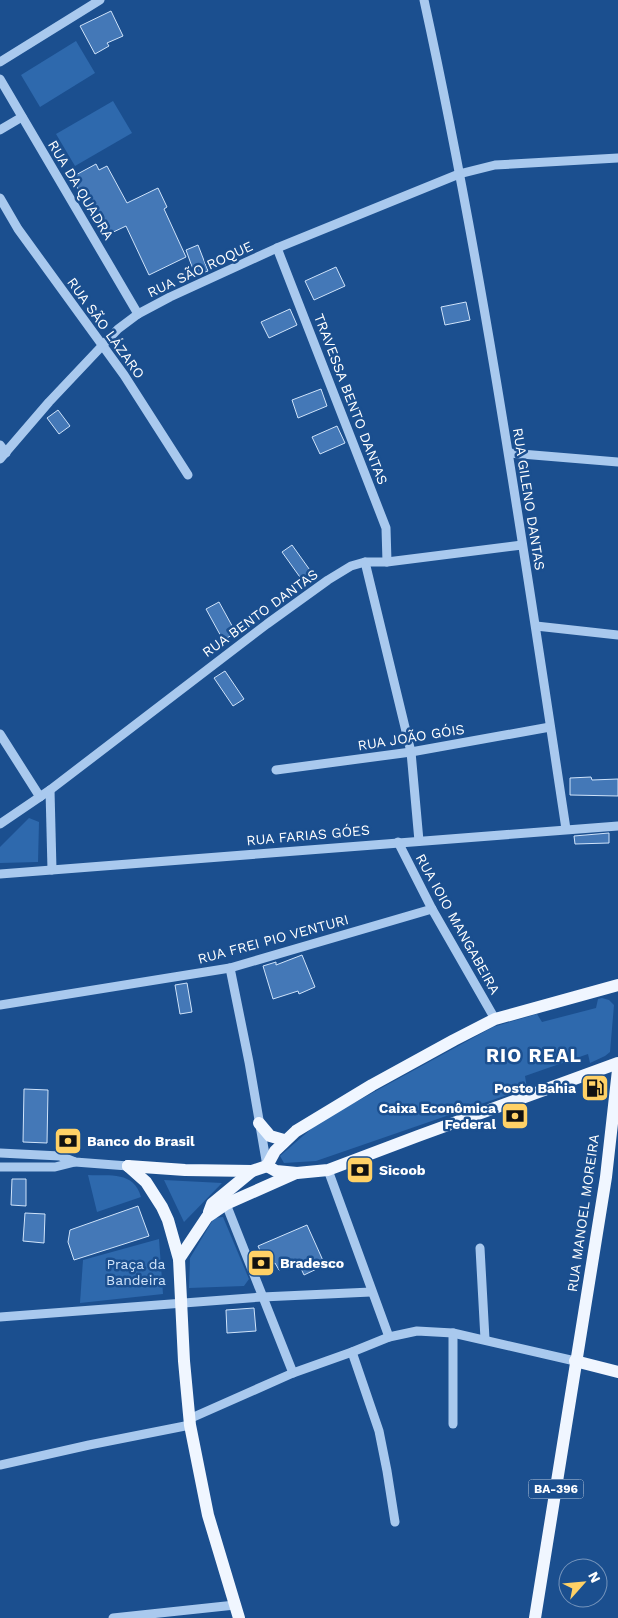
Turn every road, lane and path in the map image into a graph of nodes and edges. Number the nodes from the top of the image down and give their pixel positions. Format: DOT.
graph roads {
  1 [pos="100,0"];
  2 [pos="424,0"];
  3 [pos="0,62"];
  4 [pos="0,79"];
  5 [pos="22,118"];
  6 [pos="0,130"];
  7 [pos="618,158"];
  8 [pos="459,174"];
  9 [pos="0,198"];
  10 [pos="277,248"];
  11 [pos="138,314"];
  12 [pos="101,346"];
  13 [pos="0,444"];
  14 [pos="509,453"];
  15 [pos="3,456"];
  16 [pos="618,462"];
  17 [pos="188,475"];
  18 [pos="522,545"];
  19 [pos="365,562"];
  20 [pos="387,562"];
  21 [pos="536,626"];
  22 [pos="618,635"];
  23 [pos="550,726"];
  24 [pos="0,734"];
  25 [pos="411,752"];
  26 [pos="276,770"];
  27 [pos="50,790"];
  28 [pos="40,797"];
  29 [pos="0,824"];
  30 [pos="618,826"];
  31 [pos="566,829"];
  32 [pos="419,841"];
  33 [pos="398,842"];
  34 [pos="52,870"];
  35 [pos="0,874"];
  36 [pos="432,909"];
  37 [pos="230,968"];
  38 [pos="618,985"];
  39 [pos="0,1005"];
  40 [pos="495,1019"];
  41 [pos="618,1063"];
  42 [pos="618,1070"];
  43 [pos="259,1123"];
  44 [pos="284,1140"];
  45 [pos="0,1153"];
  46 [pos="75,1162"];
  47 [pos="128,1166"];
  48 [pos="267,1166"];
  49 [pos="0,1167"];
  50 [pos="328,1170"];
  51 [pos="252,1171"];
  52 [pos="297,1173"];
  53 [pos="226,1204"];
  54 [pos="207,1217"];
  55 [pos="480,1248"];
  56 [pos="179,1259"];
  57 [pos="371,1292"];
  58 [pos="262,1297"];
  59 [pos="181,1304"];
  60 [pos="0,1316"];
  61 [pos="453,1333"];
  62 [pos="389,1337"];
  63 [pos="485,1339"];
  64 [pos="352,1352"];
  65 [pos="575,1361"];
  66 [pos="618,1372"];
  67 [pos="293,1373"];
  68 [pos="190,1422"];
  69 [pos="453,1424"];
  70 [pos="0,1464"];
  71 [pos="395,1522"];
  72 [pos="235,1605"];
  73 [pos="114,1618"];
  74 [pos="239,1618"];
  75 [pos="535,1618"];
  1 -- 3 [label="street"];
  2 -- 8 [label="street, RUA GILENO DANTAS"];
  4 -- 5 [label="street, RUA DA QUADRA"];
  5 -- 6 [label="street"];
  5 -- 11 [label="street, RUA DA QUADRA"];
  7 -- 8 [label="street, RUA SÃO ROQUE"];
  8 -- 10 [label="street, RUA SÃO ROQUE"];
  8 -- 14 [label="street, RUA GILENO DANTAS"];
  9 -- 12 [label="street, RUA SÃO LÁZARO"];
  10 -- 11 [label="street, RUA SÃO ROQUE"];
  10 -- 20 [label="street, TRAVESSA BENTO DANTAS"];
  11 -- 12 [label="street, RUA SÃO ROQUE"];
  12 -- 15 [label="street, RUA SÃO ROQUE"];
  12 -- 17 [label="street, RUA SÃO LÁZARO"];
  13 -- 15 [label="street"];
  14 -- 16 [label="street"];
  14 -- 18 [label="street, RUA GILENO DANTAS"];
  18 -- 20 [label="street, RUA BENTO DANTAS"];
  18 -- 21 [label="street, RUA GILENO DANTAS"];
  19 -- 20 [label="street, RUA BENTO DANTAS"];
  19 -- 25 [label="street"];
  19 -- 27 [label="street, RUA BENTO DANTAS"];
  21 -- 22 [label="street"];
  21 -- 23 [label="street, RUA GILENO DANTAS"];
  23 -- 25 [label="street, RUA JOÃO GÓIS"];
  23 -- 31 [label="street, RUA GILENO DANTAS"];
  24 -- 28 [label="street"];
  25 -- 26 [label="street, RUA JOÃO GÓIS"];
  25 -- 32 [label="street"];
  27 -- 28 [label="street, RUA BENTO DANTAS"];
  27 -- 34 [label="street"];
  28 -- 29 [label="street, RUA BENTO DANTAS"];
  30 -- 31 [label="street, RUA FARIAS GÓES"];
  31 -- 32 [label="street, RUA FARIAS GÓES"];
  32 -- 33 [label="street, RUA FARIAS GÓES"];
  33 -- 34 [label="street, RUA FARIAS GÓES"];
  33 -- 36 [label="street, RUA IOIO MANGABEIRA"];
  34 -- 35 [label="street, RUA FARIAS GÓES"];
  36 -- 37 [label="street, RUA FREI PIO VENTURI"];
  36 -- 40 [label="street, RUA IOIO MANGABEIRA"];
  37 -- 39 [label="street, RUA FREI PIO VENTURI"];
  37 -- 43 [label="street"];
  38 -- 40 [label="main road"];
  40 -- 44 [label="main road"];
  41 -- 50 [label="main road"];
  42 -- 65 [label="main road, RUA MANOEL MOREIRA / BA-396"];
  43 -- 44 [label="main road"];
  43 -- 48 [label="street"];
  44 -- 48 [label="main road"];
  45 -- 46 [label="street"];
  46 -- 47 [label="street"];
  46 -- 49 [label="street"];
  47 -- 51 [label="main road"];
  47 -- 56 [label="main road"];
  48 -- 51 [label="main road"];
  48 -- 52 [label="main road"];
  50 -- 52 [label="main road"];
  50 -- 57 [label="street"];
  51 -- 54 [label="main road"];
  52 -- 53 [label="main road"];
  53 -- 54 [label="main road"];
  53 -- 58 [label="street"];
  54 -- 56 [label="main road"];
  55 -- 63 [label="street"];
  56 -- 59 [label="main road"];
  57 -- 58 [label="street"];
  57 -- 62 [label="street"];
  58 -- 59 [label="street"];
  58 -- 67 [label="street"];
  59 -- 60 [label="street"];
  59 -- 68 [label="main road"];
  61 -- 62 [label="street"];
  61 -- 63 [label="street"];
  61 -- 69 [label="street"];
  62 -- 64 [label="street"];
  63 -- 65 [label="street"];
  64 -- 67 [label="street"];
  64 -- 71 [label="street"];
  65 -- 66 [label="main road"];
  65 -- 75 [label="main road, BA-396"];
  67 -- 68 [label="street"];
  68 -- 70 [label="street"];
  68 -- 72 [label="main road"];
  72 -- 73 [label="street"];
  72 -- 74 [label="main road"];
}
